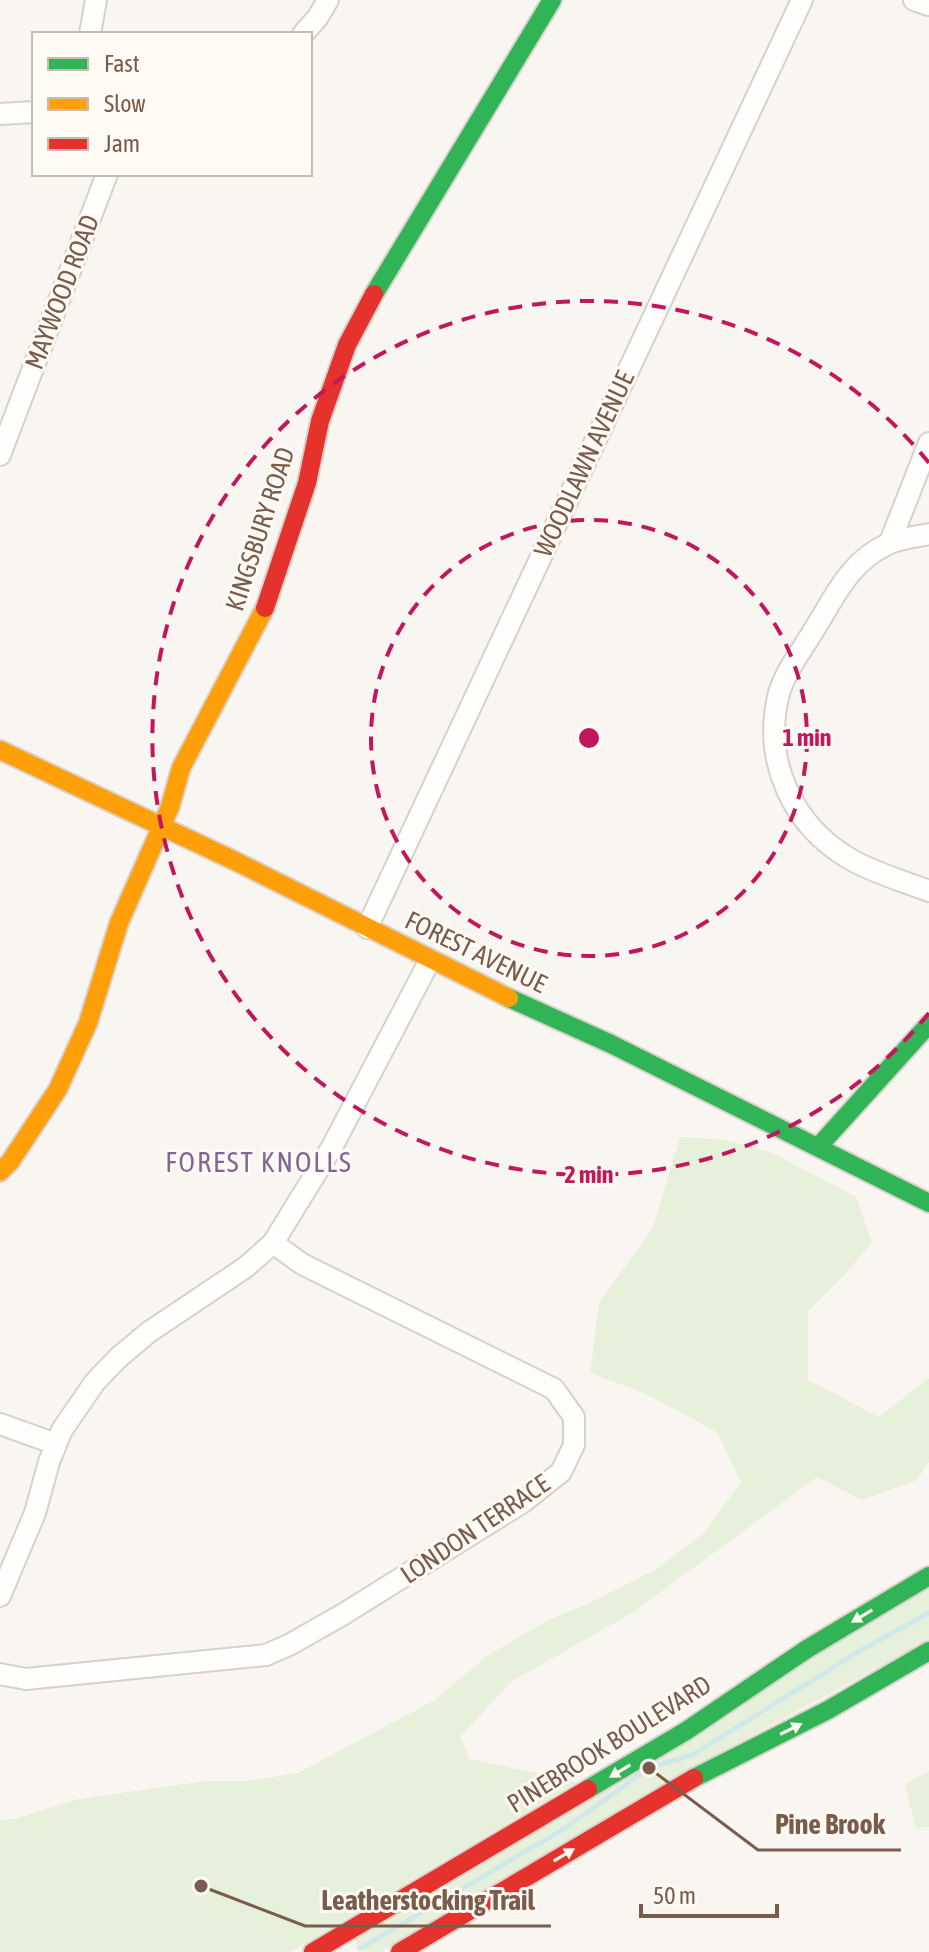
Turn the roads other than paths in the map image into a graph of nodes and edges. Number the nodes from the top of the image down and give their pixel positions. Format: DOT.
graph roads {
  1 [pos="96,0"];
  2 [pos="328,0"];
  3 [pos="552,0"];
  4 [pos="802,0"];
  5 [pos="914,0"];
  6 [pos="929,5"];
  7 [pos="90,32"];
  8 [pos="305,32"];
  9 [pos="32,112"];
  10 [pos="0,114"];
  11 [pos="106,176"];
  12 [pos="929,443"];
  13 [pos="0,455"];
  14 [pos="929,534"];
  15 [pos="890,542"];
  16 [pos="0,750"];
  17 [pos="161,827"];
  18 [pos="929,891"];
  19 [pos="367,928"];
  20 [pos="430,960"];
  21 [pos="929,1024"];
  22 [pos="819,1146"];
  23 [pos="0,1172"];
  24 [pos="929,1203"];
  25 [pos="273,1243"];
  26 [pos="0,1424"];
  27 [pos="56,1444"];
  28 [pos="929,1576"];
  29 [pos="0,1596"];
  30 [pos="929,1651"];
  31 [pos="0,1674"];
  32 [pos="336,1946"];
  33 [pos="313,1952"];
  34 [pos="400,1952"];
  1 -- 7 [label="street"];
  2 -- 8 [label="street"];
  3 -- 17 [label="street, KINGSBURY ROAD"];
  4 -- 19 [label="street, WOODLAWN AVENUE"];
  5 -- 6 [label="street"];
  9 -- 10 [label="street"];
  11 -- 13 [label="street, MAYWOOD ROAD"];
  12 -- 15 [label="street"];
  14 -- 15 [label="street"];
  15 -- 18 [label="street"];
  16 -- 17 [label="street, FOREST AVENUE"];
  17 -- 19 [label="street, FOREST AVENUE"];
  17 -- 23 [label="street, KINGSBURY ROAD"];
  19 -- 20 [label="street, FOREST AVENUE"];
  20 -- 22 [label="street, FOREST AVENUE"];
  20 -- 25 [label="street"];
  21 -- 22 [label="street"];
  22 -- 24 [label="street, FOREST AVENUE"];
  25 -- 27 [label="street"];
  25 -- 31 [label="street, LONDON TERRACE"];
  26 -- 27 [label="street"];
  27 -- 29 [label="street"];
  28 -- 32 [label="street, PINEBROOK BOULEVARD, one-way"];
  34 -- 30 [label="street, one-way"];
  32 -- 33 [label="street, PINEBROOK BOULEVARD"];
}
